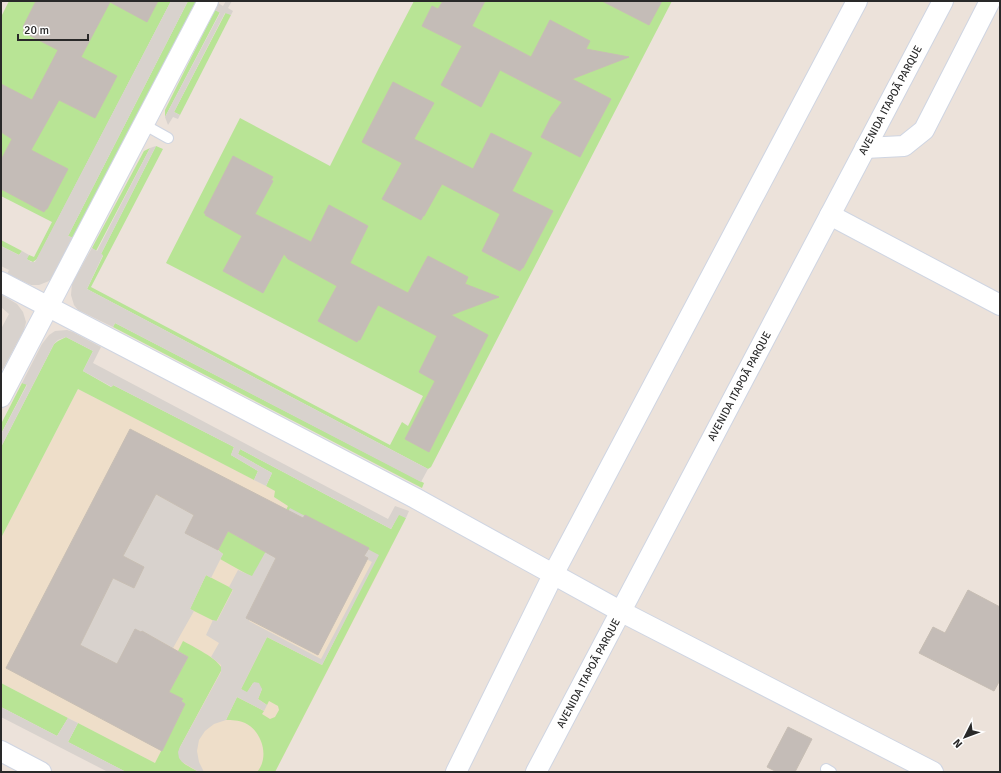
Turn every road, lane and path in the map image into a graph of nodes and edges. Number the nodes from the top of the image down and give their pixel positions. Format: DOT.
graph roads {
  1 [pos="208,1"];
  2 [pos="857,1"];
  3 [pos="943,1"];
  4 [pos="990,1"];
  5 [pos="143,124"];
  6 [pos="168,138"];
  7 [pos="865,148"];
  8 [pos="830,215"];
  9 [pos="1,282"];
  10 [pos="1000,305"];
  11 [pos="48,307"];
  12 [pos="1,397"];
  13 [pos="554,575"];
  14 [pos="620,611"];
  15 [pos="1,751"];
  16 [pos="41,772"];
  17 [pos="456,772"];
  18 [pos="536,772"];
  19 [pos="933,772"];
  1 -- 5 [label="street"];
  2 -- 13 [label="street"];
  3 -- 7 [label="street, AVENIDA ITAPOÃ PARQUE"];
  4 -- 7 [label="street"];
  5 -- 6 [label="lane"];
  5 -- 11 [label="street"];
  7 -- 8 [label="street, AVENIDA ITAPOÃ PARQUE"];
  8 -- 10 [label="street"];
  8 -- 14 [label="street, AVENIDA ITAPOÃ PARQUE"];
  9 -- 11 [label="street"];
  11 -- 12 [label="street"];
  11 -- 13 [label="street"];
  13 -- 14 [label="street"];
  13 -- 17 [label="street"];
  14 -- 18 [label="street, AVENIDA ITAPOÃ PARQUE"];
  14 -- 19 [label="street"];
  15 -- 16 [label="street"];
}
